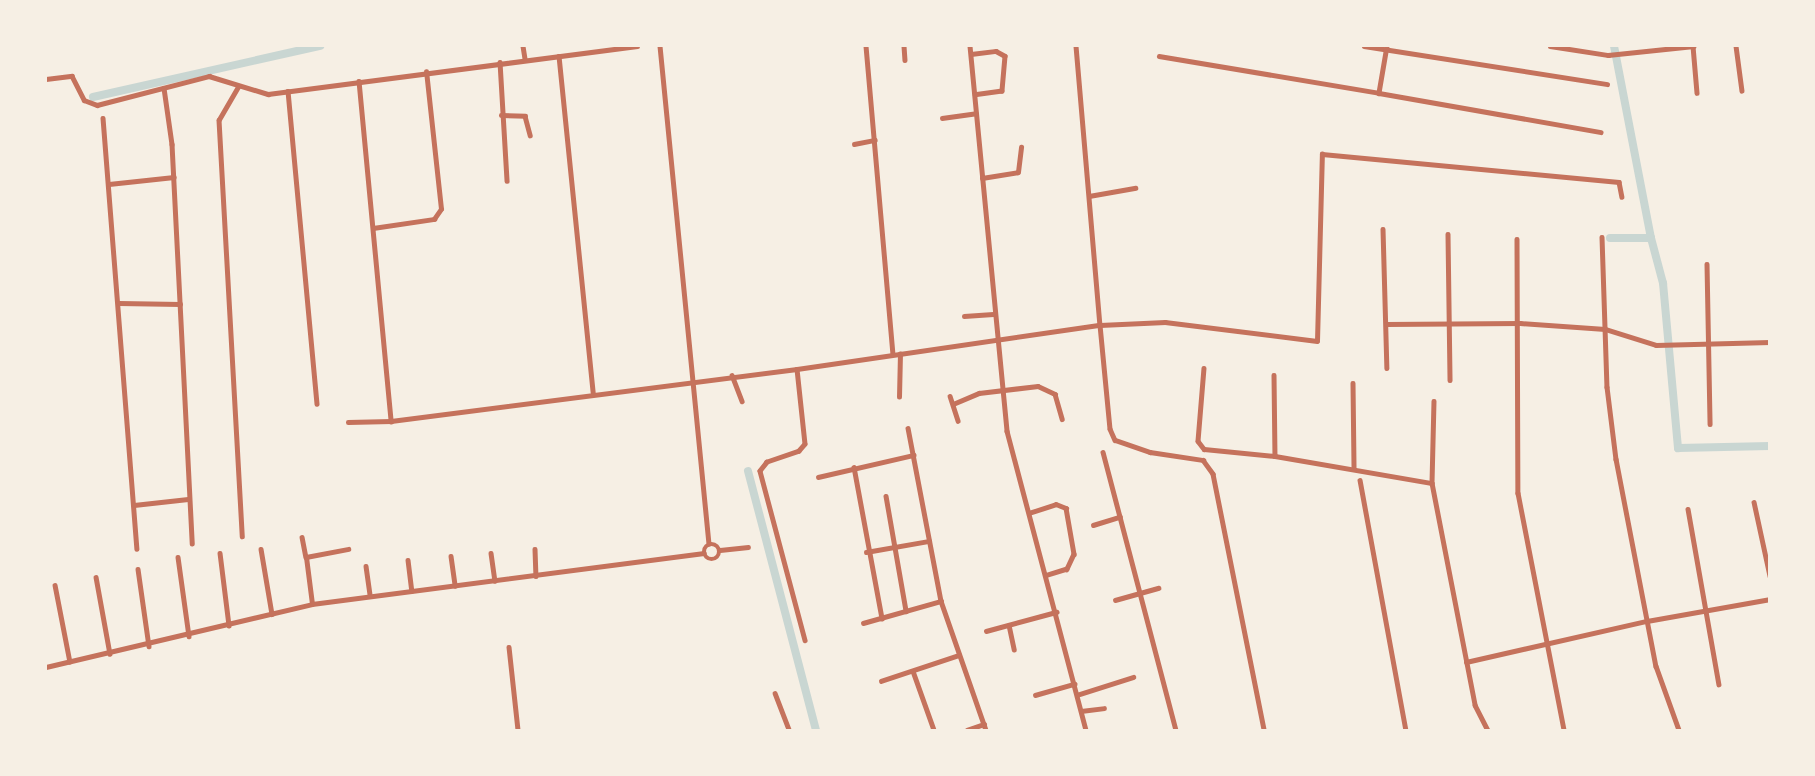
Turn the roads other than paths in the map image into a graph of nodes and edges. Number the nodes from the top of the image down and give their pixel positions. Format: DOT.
graph roads {
  1 [pos="523,46"];
  2 [pos="637,46"];
  3 [pos="660,46"];
  4 [pos="866,46"];
  5 [pos="904,46"];
  6 [pos="970,46"];
  7 [pos="1076,46"];
  8 [pos="1364,46"];
  9 [pos="1550,46"];
  10 [pos="1694,46"];
  11 [pos="1736,46"];
  12 [pos="1386,48"];
  13 [pos="971,54"];
  14 [pos="559,56"];
  15 [pos="1159,56"];
  16 [pos="525,59"];
  17 [pos="905,60"];
  18 [pos="500,62"];
  19 [pos="426,72"];
  20 [pos="46,79"];
  21 [pos="359,81"];
  22 [pos="1607,84"];
  23 [pos="239,86"];
  24 [pos="164,88"];
  25 [pos="288,91"];
  26 [pos="1742,91"];
  27 [pos="1378,93"];
  28 [pos="1697,93"];
  29 [pos="975,95"];
  30 [pos="976,113"];
  31 [pos="501,115"];
  32 [pos="103,118"];
  33 [pos="942,118"];
  34 [pos="1601,132"];
  35 [pos="530,135"];
  36 [pos="875,140"];
  37 [pos="854,144"];
  38 [pos="1021,148"];
  39 [pos="174,177"];
  40 [pos="982,178"];
  41 [pos="507,181"];
  42 [pos="109,184"];
  43 [pos="1135,188"];
  44 [pos="1089,196"];
  45 [pos="1622,197"];
  46 [pos="373,228"];
  47 [pos="1382,229"];
  48 [pos="1448,234"];
  49 [pos="1602,237"];
  50 [pos="1517,239"];
  51 [pos="1707,264"];
  52 [pos="119,303"];
  53 [pos="180,304"];
  54 [pos="993,314"];
  55 [pos="964,316"];
  56 [pos="1520,323"];
  57 [pos="1386,324"];
  58 [pos="1100,325"];
  59 [pos="1450,326"];
  60 [pos="1605,329"];
  61 [pos="996,341"];
  62 [pos="1769,342"];
  63 [pos="1709,343"];
  64 [pos="896,354"];
  65 [pos="1205,368"];
  66 [pos="1387,368"];
  67 [pos="797,369"];
  68 [pos="732,375"];
  69 [pos="1274,375"];
  70 [pos="693,380"];
  71 [pos="1450,380"];
  72 [pos="1353,383"];
  73 [pos="1002,389"];
  74 [pos="593,392"];
  75 [pos="950,396"];
  76 [pos="899,397"];
  77 [pos="742,401"];
  78 [pos="1433,401"];
  79 [pos="317,404"];
  80 [pos="953,404"];
  81 [pos="1062,419"];
  82 [pos="391,421"];
  83 [pos="958,421"];
  84 [pos="348,422"];
  85 [pos="1710,424"];
  86 [pos="908,428"];
  87 [pos="1103,452"];
  88 [pos="913,455"];
  89 [pos="1275,456"];
  90 [pos="854,467"];
  91 [pos="1354,469"];
  92 [pos="818,477"];
  93 [pos="1360,481"];
  94 [pos="1432,483"];
  95 [pos="886,496"];
  96 [pos="188,499"];
  97 [pos="1754,502"];
  98 [pos="134,505"];
  99 [pos="1688,509"];
  100 [pos="1029,513"];
  101 [pos="1120,516"];
  102 [pos="1093,524"];
  103 [pos="242,536"];
  104 [pos="302,537"];
  105 [pos="929,541"];
  106 [pos="192,544"];
  107 [pos="709,544"];
  108 [pos="748,547"];
  109 [pos="895,547"];
  110 [pos="137,549"];
  111 [pos="261,549"];
  112 [pos="348,549"];
  113 [pos="535,550"];
  114 [pos="720,550"];
  115 [pos="868,551"];
  116 [pos="220,553"];
  117 [pos="491,553"];
  118 [pos="704,553"];
  119 [pos="451,556"];
  120 [pos="178,557"];
  121 [pos="306,557"];
  122 [pos="408,560"];
  123 [pos="366,566"];
  124 [pos="138,569"];
  125 [pos="1047,575"];
  126 [pos="536,576"];
  127 [pos="1769,576"];
  128 [pos="96,577"];
  129 [pos="495,581"];
  130 [pos="55,585"];
  131 [pos="455,586"];
  132 [pos="1158,588"];
  133 [pos="412,591"];
  134 [pos="1140,593"];
  135 [pos="370,596"];
  136 [pos="1769,599"];
  137 [pos="1115,600"];
  138 [pos="941,601"];
  139 [pos="312,604"];
  140 [pos="906,611"];
  141 [pos="1705,611"];
  142 [pos="1056,612"];
  143 [pos="272,614"];
  144 [pos="882,618"];
  145 [pos="1647,621"];
  146 [pos="863,623"];
  147 [pos="229,625"];
  148 [pos="1010,625"];
  149 [pos="986,631"];
  150 [pos="189,636"];
  151 [pos="805,640"];
  152 [pos="1545,645"];
  153 [pos="149,646"];
  154 [pos="509,647"];
  155 [pos="1014,649"];
  156 [pos="110,654"];
  157 [pos="959,655"];
  158 [pos="70,662"];
  159 [pos="1466,662"];
  160 [pos="46,667"];
  161 [pos="913,671"];
  162 [pos="1133,677"];
  163 [pos="881,681"];
  164 [pos="1074,684"];
  165 [pos="1719,684"];
  166 [pos="775,693"];
  167 [pos="1035,695"];
  168 [pos="1077,696"];
  169 [pos="1104,708"];
  170 [pos="1081,711"];
  171 [pos="985,727"];
  172 [pos="519,730"];
  173 [pos="789,730"];
  174 [pos="934,730"];
  175 [pos="967,730"];
  176 [pos="1086,730"];
  177 [pos="1176,730"];
  178 [pos="1264,730"];
  179 [pos="1406,730"];
  180 [pos="1488,730"];
  181 [pos="1564,730"];
  182 [pos="1679,730"];
  1 -- 16 [label="street"];
  2 -- 14 [label="street"];
  3 -- 70 [label="street"];
  4 -- 36 [label="street"];
  5 -- 17 [label="street"];
  6 -- 13 [label="street"];
  7 -- 44 [label="street"];
  8 -- 12 [label="street"];
  9 -- 10 [label="street"];
  10 -- 28 [label="street"];
  11 -- 26 [label="street"];
  12 -- 22 [label="street"];
  12 -- 27 [label="street"];
  13 -- 29 [label="street"];
  13 -- 29 [label="street"];
  14 -- 16 [label="street"];
  14 -- 74 [label="street"];
  15 -- 27 [label="street"];
  16 -- 18 [label="street"];
  18 -- 19 [label="street"];
  18 -- 31 [label="street"];
  19 -- 21 [label="street"];
  19 -- 46 [label="street"];
  20 -- 24 [label="street"];
  21 -- 25 [label="street"];
  21 -- 46 [label="street"];
  23 -- 24 [label="street"];
  23 -- 25 [label="street"];
  23 -- 103 [label="street"];
  24 -- 39 [label="street"];
  25 -- 79 [label="street"];
  27 -- 34 [label="street"];
  29 -- 30 [label="street"];
  30 -- 33 [label="street"];
  30 -- 40 [label="street"];
  31 -- 35 [label="street"];
  31 -- 41 [label="street"];
  32 -- 42 [label="street"];
  36 -- 37 [label="street"];
  36 -- 64 [label="street"];
  38 -- 40 [label="street"];
  39 -- 42 [label="street"];
  39 -- 53 [label="street"];
  40 -- 54 [label="street"];
  42 -- 52 [label="street"];
  43 -- 44 [label="street"];
  44 -- 58 [label="street"];
  45 -- 58 [label="street"];
  46 -- 82 [label="street"];
  47 -- 57 [label="street"];
  48 -- 59 [label="street"];
  49 -- 60 [label="street"];
  50 -- 56 [label="street"];
  51 -- 63 [label="street"];
  52 -- 53 [label="street"];
  52 -- 98 [label="street"];
  53 -- 96 [label="street"];
  54 -- 55 [label="street"];
  54 -- 61 [label="street"];
  56 -- 59 [label="street"];
  56 -- 60 [label="street"];
  56 -- 152 [label="street"];
  57 -- 59 [label="street"];
  57 -- 66 [label="street"];
  58 -- 61 [label="street"];
  58 -- 178 [label="street"];
  59 -- 71 [label="street"];
  60 -- 63 [label="street"];
  60 -- 145 [label="street"];
  61 -- 64 [label="street"];
  61 -- 73 [label="street"];
  62 -- 63 [label="street"];
  63 -- 85 [label="street"];
  64 -- 67 [label="street"];
  64 -- 76 [label="street"];
  65 -- 89 [label="street"];
  67 -- 68 [label="street"];
  67 -- 151 [label="street"];
  68 -- 70 [label="street"];
  68 -- 77 [label="street"];
  69 -- 89 [label="street"];
  70 -- 74 [label="street"];
  70 -- 107 [label="street"];
  72 -- 91 [label="street"];
  73 -- 80 [label="street"];
  73 -- 81 [label="street"];
  73 -- 100 [label="street"];
  74 -- 82 [label="street"];
  75 -- 80 [label="street"];
  78 -- 94 [label="street"];
  80 -- 83 [label="street"];
  82 -- 84 [label="street"];
  86 -- 88 [label="street"];
  87 -- 101 [label="street"];
  88 -- 90 [label="street"];
  88 -- 105 [label="street"];
  89 -- 91 [label="street"];
  90 -- 92 [label="street"];
  90 -- 115 [label="street"];
  91 -- 94 [label="street"];
  93 -- 179 [label="street"];
  94 -- 159 [label="street"];
  95 -- 109 [label="street"];
  96 -- 98 [label="street"];
  96 -- 106 [label="street"];
  97 -- 127 [label="street"];
  98 -- 110 [label="street"];
  99 -- 141 [label="street"];
  100 -- 125 [label="street"];
  100 -- 125 [label="street"];
  101 -- 102 [label="street"];
  101 -- 134 [label="street"];
  104 -- 121 [label="street"];
  105 -- 109 [label="street"];
  105 -- 138 [label="street"];
  107 -- 114 [label="street"];
  107 -- 118 [label="street"];
  108 -- 114 [label="street"];
  109 -- 115 [label="street"];
  109 -- 140 [label="street"];
  111 -- 143 [label="street"];
  112 -- 121 [label="street"];
  113 -- 126 [label="street"];
  114 -- 118 [label="street"];
  115 -- 144 [label="street"];
  116 -- 147 [label="street"];
  117 -- 129 [label="street"];
  118 -- 126 [label="street"];
  119 -- 131 [label="street"];
  120 -- 150 [label="street"];
  121 -- 139 [label="street"];
  122 -- 133 [label="street"];
  123 -- 135 [label="street"];
  124 -- 153 [label="street"];
  125 -- 142 [label="street"];
  126 -- 129 [label="street"];
  128 -- 156 [label="street"];
  129 -- 131 [label="street"];
  130 -- 158 [label="street"];
  131 -- 133 [label="street"];
  132 -- 134 [label="street"];
  133 -- 135 [label="street"];
  134 -- 137 [label="street"];
  134 -- 177 [label="street"];
  135 -- 139 [label="street"];
  136 -- 141 [label="street"];
  138 -- 140 [label="street"];
  138 -- 157 [label="street"];
  139 -- 143 [label="street"];
  140 -- 144 [label="street"];
  141 -- 145 [label="street"];
  141 -- 165 [label="street"];
  142 -- 148 [label="street"];
  142 -- 164 [label="street"];
  143 -- 147 [label="street"];
  144 -- 146 [label="street"];
  145 -- 152 [label="street"];
  145 -- 182 [label="street"];
  147 -- 150 [label="street"];
  148 -- 149 [label="street"];
  148 -- 155 [label="street"];
  150 -- 153 [label="street"];
  152 -- 159 [label="street"];
  152 -- 181 [label="street"];
  153 -- 156 [label="street"];
  154 -- 172 [label="street"];
  156 -- 158 [label="street"];
  157 -- 161 [label="street"];
  157 -- 171 [label="street"];
  158 -- 160 [label="street"];
  159 -- 180 [label="street"];
  161 -- 163 [label="street"];
  161 -- 174 [label="street"];
  162 -- 168 [label="street"];
  164 -- 167 [label="street"];
  164 -- 168 [label="street"];
  166 -- 173 [label="street"];
  168 -- 170 [label="street"];
  169 -- 170 [label="street"];
  170 -- 176 [label="street"];
  171 -- 175 [label="street"];
}
